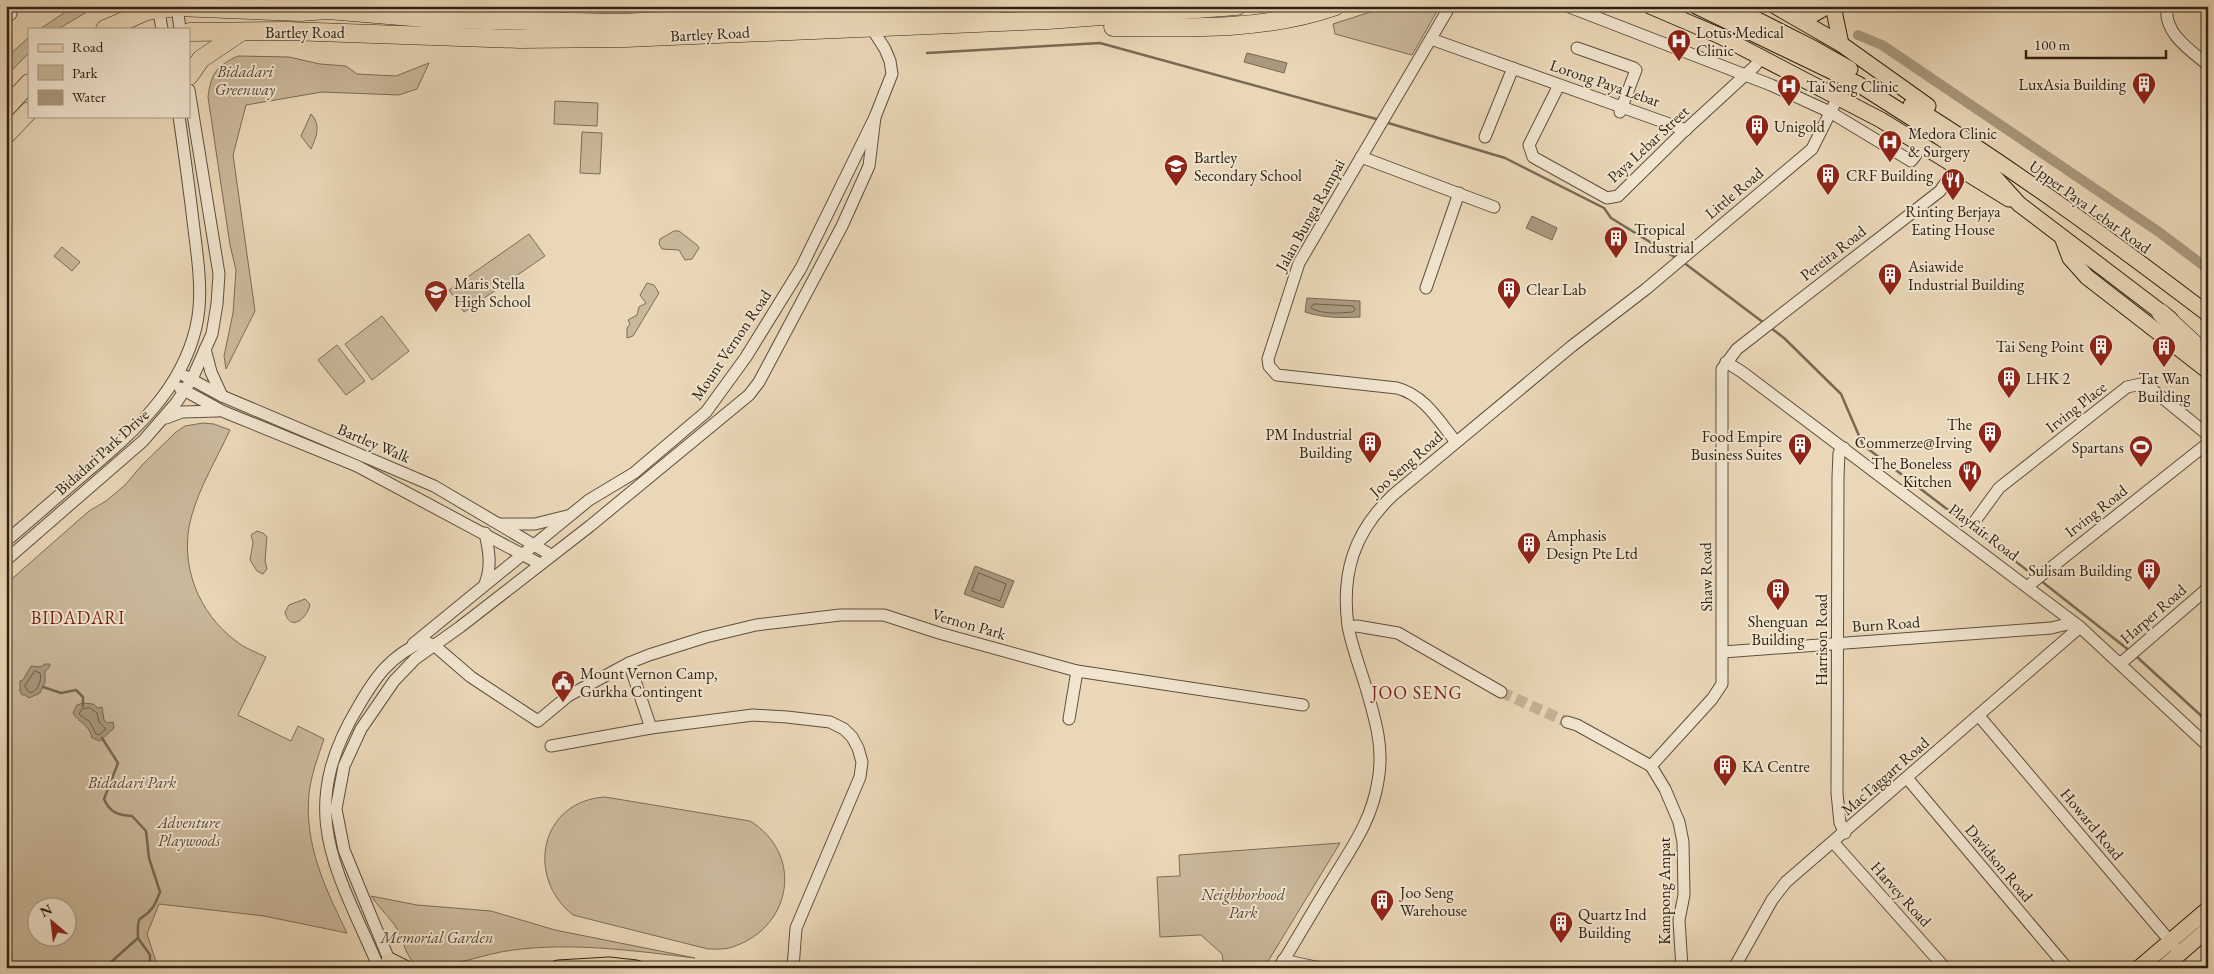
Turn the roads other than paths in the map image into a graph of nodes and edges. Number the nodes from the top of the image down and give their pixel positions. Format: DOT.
graph roads {
  1 [pos="137,6"];
  2 [pos="984,6"];
  3 [pos="1336,6"];
  4 [pos="1450,6"];
  5 [pos="1567,6"];
  6 [pos="1650,6"];
  7 [pos="1696,6"];
  8 [pos="1730,6"];
  9 [pos="1775,6"];
  10 [pos="1828,6"];
  11 [pos="1833,6"];
  12 [pos="2167,6"];
  13 [pos="177,7"];
  14 [pos="214,7"];
  15 [pos="1234,7"];
  16 [pos="158,8"];
  17 [pos="300,9"];
  18 [pos="1792,16"];
  19 [pos="1048,20"];
  20 [pos="110,26"];
  21 [pos="871,27"];
  22 [pos="162,28"];
  23 [pos="180,28"];
  24 [pos="190,32"];
  25 [pos="241,32"];
  26 [pos="1431,39"];
  27 [pos="1841,44"];
  28 [pos="1577,48"];
  29 [pos="1762,56"];
  30 [pos="2208,65"];
  31 [pos="1513,68"];
  32 [pos="1746,74"];
  33 [pos="190,75"];
  34 [pos="28,84"];
  35 [pos="1559,84"];
  36 [pos="190,96"];
  37 [pos="1838,97"];
  38 [pos="6,108"];
  39 [pos="1621,109"];
  40 [pos="28,112"];
  41 [pos="1830,112"];
  42 [pos="875,117"];
  43 [pos="179,118"];
  44 [pos="1686,130"];
  45 [pos="1951,130"];
  46 [pos="6,135"];
  47 [pos="1485,137"];
  48 [pos="1918,143"];
  49 [pos="1361,157"];
  50 [pos="1957,166"];
  51 [pos="1459,193"];
  52 [pos="2020,204"];
  53 [pos="1494,207"];
  54 [pos="2062,236"];
  55 [pos="1426,288"];
  56 [pos="1631,300"];
  57 [pos="2161,313"];
  58 [pos="2208,314"];
  59 [pos="196,326"];
  60 [pos="212,334"];
  61 [pos="2208,346"];
  62 [pos="205,349"];
  63 [pos="2208,357"];
  64 [pos="1726,362"];
  65 [pos="2208,371"];
  66 [pos="179,372"];
  67 [pos="192,379"];
  68 [pos="172,383"];
  69 [pos="185,390"];
  70 [pos="222,396"];
  71 [pos="222,411"];
  72 [pos="706,412"];
  73 [pos="163,419"];
  74 [pos="716,422"];
  75 [pos="2208,435"];
  76 [pos="1456,442"];
  77 [pos="2208,443"];
  78 [pos="1844,448"];
  79 [pos="573,513"];
  80 [pos="1975,521"];
  81 [pos="497,524"];
  82 [pos="42,528"];
  83 [pos="17,532"];
  84 [pos="485,533"];
  85 [pos="6,541"];
  86 [pos="535,546"];
  87 [pos="522,555"];
  88 [pos="551,555"];
  89 [pos="6,560"];
  90 [pos="540,564"];
  91 [pos="2031,584"];
  92 [pos="484,586"];
  93 [pos="2208,588"];
  94 [pos="1348,627"];
  95 [pos="2080,627"];
  96 [pos="2051,628"];
  97 [pos="2069,637"];
  98 [pos="1838,643"];
  99 [pos="435,646"];
  100 [pos="407,649"];
  101 [pos="1723,652"];
  102 [pos="2129,657"];
  103 [pos="628,663"];
  104 [pos="1077,671"];
  105 [pos="1501,692"];
  106 [pos="1303,705"];
  107 [pos="1978,716"];
  108 [pos="1069,719"];
  109 [pos="1567,722"];
  110 [pos="651,728"];
  111 [pos="551,746"];
  112 [pos="2208,746"];
  113 [pos="1652,766"];
  114 [pos="1907,778"];
  115 [pos="1845,832"];
  116 [pos="1833,842"];
  117 [pos="2208,909"];
  118 [pos="2208,929"];
  119 [pos="2175,947"];
  120 [pos="1281,964"];
  121 [pos="387,965"];
  122 [pos="404,968"];
  123 [pos="558,968"];
  124 [pos="636,968"];
  125 [pos="794,968"];
  126 [pos="1320,968"];
  127 [pos="1682,968"];
  128 [pos="1734,968"];
  129 [pos="1945,968"];
  130 [pos="2067,968"];
  131 [pos="2139,968"];
  132 [pos="2163,968"];
  1 -- 20 [label="highway"];
  2 -- 17 [label="highway, Bartley Road"];
  3 -- 19 [label="highway"];
  4 -- 26 [label="street, Jalan Bunga Rampai"];
  5 -- 32 [label="street"];
  6 -- 29 [label="main road"];
  7 -- 52 [label="main road"];
  8 -- 45 [label="main road, Upper Paya Lebar Road"];
  9 -- 18 [label="main road, Upper Paya Lebar Road"];
  10 -- 18 [label="main road"];
  11 -- 27 [label="main road"];
  12 -- 30 [label="street"];
  13 -- 14 [label="highway, Bartley Road"];
  13 -- 16 [label="highway, Bartley Road"];
  13 -- 23 [label="street"];
  14 -- 17 [label="highway, Bartley Road"];
  15 -- 19 [label="highway, Bartley Road"];
  16 -- 20 [label="highway, Bartley Road"];
  16 -- 22 [label="street"];
  18 -- 27 [label="main road, Upper Paya Lebar Road"];
  19 -- 21 [label="highway, Bartley Road"];
  21 -- 25 [label="highway, Bartley Road"];
  21 -- 42 [label="street, Mount Vernon Road"];
  24 -- 25 [label="highway, Bartley Road"];
  25 -- 33 [label="highway"];
  26 -- 31 [label="street, Lorong Paya Lebar"];
  26 -- 49 [label="street, Jalan Bunga Rampai"];
  27 -- 45 [label="main road, Upper Paya Lebar Road"];
  28 -- 39 [label="street"];
  29 -- 32 [label="street, Paya Lebar Street"];
  29 -- 37 [label="main road"];
  31 -- 35 [label="street, Lorong Paya Lebar"];
  31 -- 47 [label="street"];
  32 -- 41 [label="street"];
  32 -- 44 [label="street, Paya Lebar Street"];
  34 -- 38 [label="highway"];
  35 -- 39 [label="street, Lorong Paya Lebar"];
  35 -- 44 [label="street, Paya Lebar Street"];
  36 -- 60 [label="street, Bidadari Park Drive"];
  37 -- 41 [label="street, Little Road"];
  37 -- 48 [label="main road"];
  39 -- 44 [label="street, Lorong Paya Lebar"];
  40 -- 46 [label="highway"];
  41 -- 48 [label="street"];
  41 -- 56 [label="street, Little Road"];
  42 -- 72 [label="street, Mount Vernon Road"];
  42 -- 74 [label="street, Mount Vernon Road"];
  43 -- 59 [label="street, Bidadari Park Drive"];
  45 -- 58 [label="main road, Upper Paya Lebar Road"];
  48 -- 50 [label="main road"];
  49 -- 51 [label="street"];
  49 -- 76 [label="street, Jalan Bunga Rampai"];
  50 -- 52 [label="main road"];
  50 -- 64 [label="street, Pereira Road"];
  51 -- 53 [label="street"];
  51 -- 55 [label="street"];
  52 -- 54 [label="main road"];
  54 -- 57 [label="main road"];
  54 -- 65 [label="main road"];
  56 -- 76 [label="street, Joo Seng Road"];
  57 -- 61 [label="main road"];
  57 -- 63 [label="highway"];
  59 -- 60 [label="street"];
  59 -- 66 [label="street, Bidadari Park Drive"];
  60 -- 62 [label="street, Bidadari Park Drive"];
  62 -- 67 [label="street, Bidadari Park Drive"];
  62 -- 70 [label="street"];
  64 -- 78 [label="street, Playfair Road"];
  64 -- 101 [label="street, Shaw Road"];
  66 -- 67 [label="street, Bartley Walk"];
  66 -- 68 [label="street, Bidadari Park Drive"];
  67 -- 69 [label="street, Bidadari Park Drive"];
  67 -- 70 [label="street, Bartley Walk"];
  68 -- 69 [label="street, Bartley Walk"];
  68 -- 83 [label="street, Bidadari Park Drive"];
  69 -- 71 [label="street, Bartley Walk"];
  69 -- 73 [label="street, Bidadari Park Drive"];
  70 -- 81 [label="street, Bartley Walk"];
  71 -- 73 [label="street"];
  71 -- 84 [label="street, Bartley Walk"];
  72 -- 74 [label="street"];
  72 -- 79 [label="street, Mount Vernon Road"];
  73 -- 82 [label="street, Bidadari Park Drive"];
  74 -- 88 [label="street, Mount Vernon Road"];
  75 -- 80 [label="street, Irving Place"];
  76 -- 94 [label="street, Joo Seng Road"];
  77 -- 91 [label="street, Irving Road"];
  78 -- 91 [label="street, Playfair Road"];
  78 -- 98 [label="street, Harrison Road"];
  79 -- 81 [label="street"];
  79 -- 86 [label="street, Mount Vernon Road"];
  81 -- 86 [label="street, Bartley Walk"];
  82 -- 83 [label="street"];
  82 -- 89 [label="street, Bidadari Park Drive"];
  83 -- 85 [label="street, Bidadari Park Drive"];
  84 -- 87 [label="street, Bartley Walk"];
  84 -- 92 [label="street"];
  86 -- 87 [label="street, Mount Vernon Road"];
  86 -- 88 [label="street, Bartley Walk"];
  87 -- 90 [label="street, Bartley Walk"];
  87 -- 92 [label="street, Mount Vernon Road"];
  88 -- 90 [label="street, Mount Vernon Road"];
  90 -- 99 [label="street, Mount Vernon Road"];
  91 -- 95 [label="street, Playfair Road"];
  92 -- 100 [label="street, Mount Vernon Road"];
  93 -- 102 [label="street, Harper Road"];
  94 -- 105 [label="street"];
  94 -- 120 [label="street, Joo Seng Road"];
  95 -- 96 [label="street, Burn Road"];
  95 -- 97 [label="street, MacTaggart Road"];
  95 -- 102 [label="street, Playfair Road"];
  96 -- 97 [label="street"];
  96 -- 98 [label="street, Burn Road"];
  97 -- 107 [label="street, MacTaggart Road"];
  98 -- 101 [label="street, Burn Road"];
  98 -- 115 [label="street, Harrison Road"];
  99 -- 100 [label="street"];
  99 -- 103 [label="street, Vernon Park"];
  99 -- 121 [label="street, Mount Vernon Road"];
  100 -- 121 [label="street, Mount Vernon Road"];
  101 -- 113 [label="street, Shaw Road"];
  102 -- 112 [label="street, Playfair Road"];
  103 -- 104 [label="street, Vernon Park"];
  103 -- 110 [label="street"];
  104 -- 106 [label="street, Vernon Park"];
  104 -- 108 [label="street"];
  107 -- 114 [label="street, MacTaggart Road"];
  107 -- 119 [label="street, Howard Road"];
  109 -- 113 [label="street"];
  110 -- 111 [label="street"];
  110 -- 125 [label="street"];
  113 -- 127 [label="street, Kampong Ampat"];
  114 -- 115 [label="street, MacTaggart Road"];
  114 -- 130 [label="street, Davidson Road"];
  115 -- 116 [label="street, MacTaggart Road"];
  116 -- 128 [label="street, MacTaggart Road"];
  116 -- 129 [label="street, Harvey Road"];
  117 -- 119 [label="main road"];
  118 -- 119 [label="main road"];
  119 -- 131 [label="main road"];
  119 -- 132 [label="main road"];
  120 -- 126 [label="street"];
  121 -- 122 [label="main road"];
  123 -- 124 [label="main road"];
}
